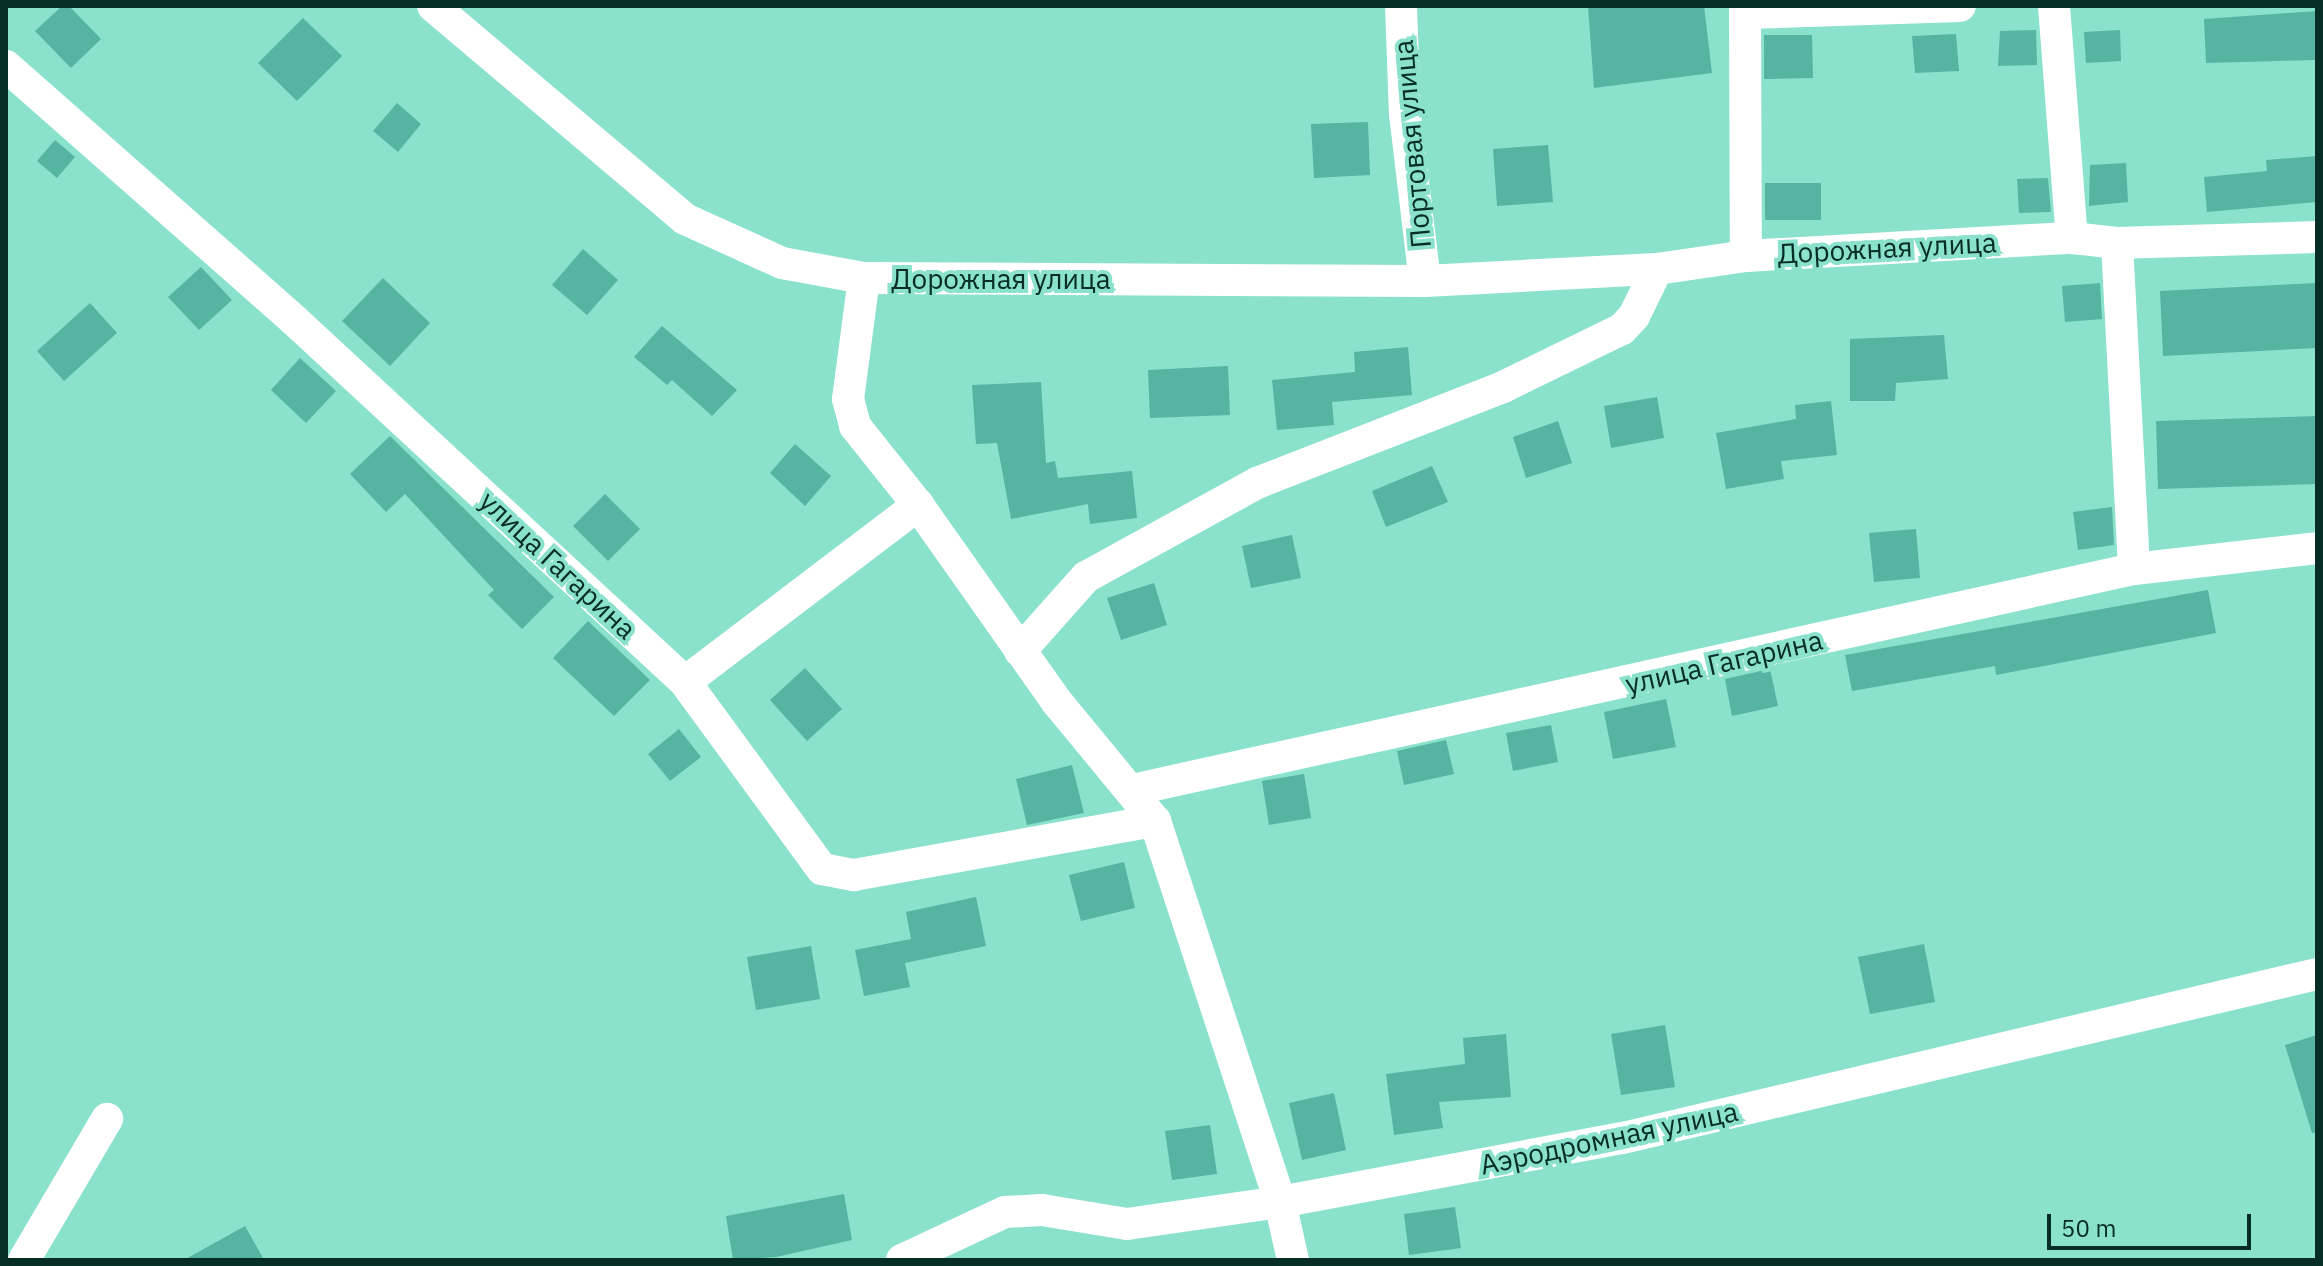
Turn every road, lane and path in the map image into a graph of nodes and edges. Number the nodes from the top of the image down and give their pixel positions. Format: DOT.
graph roads {
  1 [pos="433,6"];
  2 [pos="1401,6"];
  3 [pos="1960,6"];
  4 [pos="2054,6"];
  5 [pos="1746,10"];
  6 [pos="6,66"];
  7 [pos="2317,237"];
  8 [pos="2072,238"];
  9 [pos="2117,243"];
  10 [pos="1746,256"];
  11 [pos="1657,269"];
  12 [pos="864,278"];
  13 [pos="1425,281"];
  14 [pos="918,505"];
  15 [pos="2317,548"];
  16 [pos="2134,569"];
  17 [pos="1020,651"];
  18 [pos="685,682"];
  19 [pos="1132,790"];
  20 [pos="1155,821"];
  21 [pos="2317,974"];
  22 [pos="107,1119"];
  23 [pos="1280,1202"];
  24 [pos="24,1260"];
  25 [pos="902,1260"];
  26 [pos="1293,1260"];
  1 -- 12 [label="street, Дорожная улица"];
  2 -- 13 [label="street, Портовая улица"];
  3 -- 5 [label="street"];
  4 -- 8 [label="street"];
  5 -- 10 [label="street"];
  6 -- 18 [label="street, улица Гагарина"];
  7 -- 9 [label="street, Дорожная улица"];
  8 -- 9 [label="street, Дорожная улица"];
  8 -- 10 [label="street, Дорожная улица"];
  9 -- 16 [label="street"];
  10 -- 11 [label="street, Дорожная улица"];
  11 -- 13 [label="street, Дорожная улица"];
  11 -- 17 [label="street"];
  12 -- 13 [label="street, Дорожная улица"];
  12 -- 14 [label="street"];
  14 -- 17 [label="street"];
  14 -- 18 [label="street"];
  15 -- 16 [label="street, улица Гагарина"];
  16 -- 19 [label="street, улица Гагарина"];
  17 -- 19 [label="street"];
  18 -- 20 [label="street, улица Гагарина"];
  19 -- 20 [label="street"];
  20 -- 23 [label="street"];
  21 -- 23 [label="street, Аэродромная улица"];
  22 -- 24 [label="street"];
  23 -- 25 [label="street, Аэродромная улица"];
  23 -- 26 [label="street"];
}
